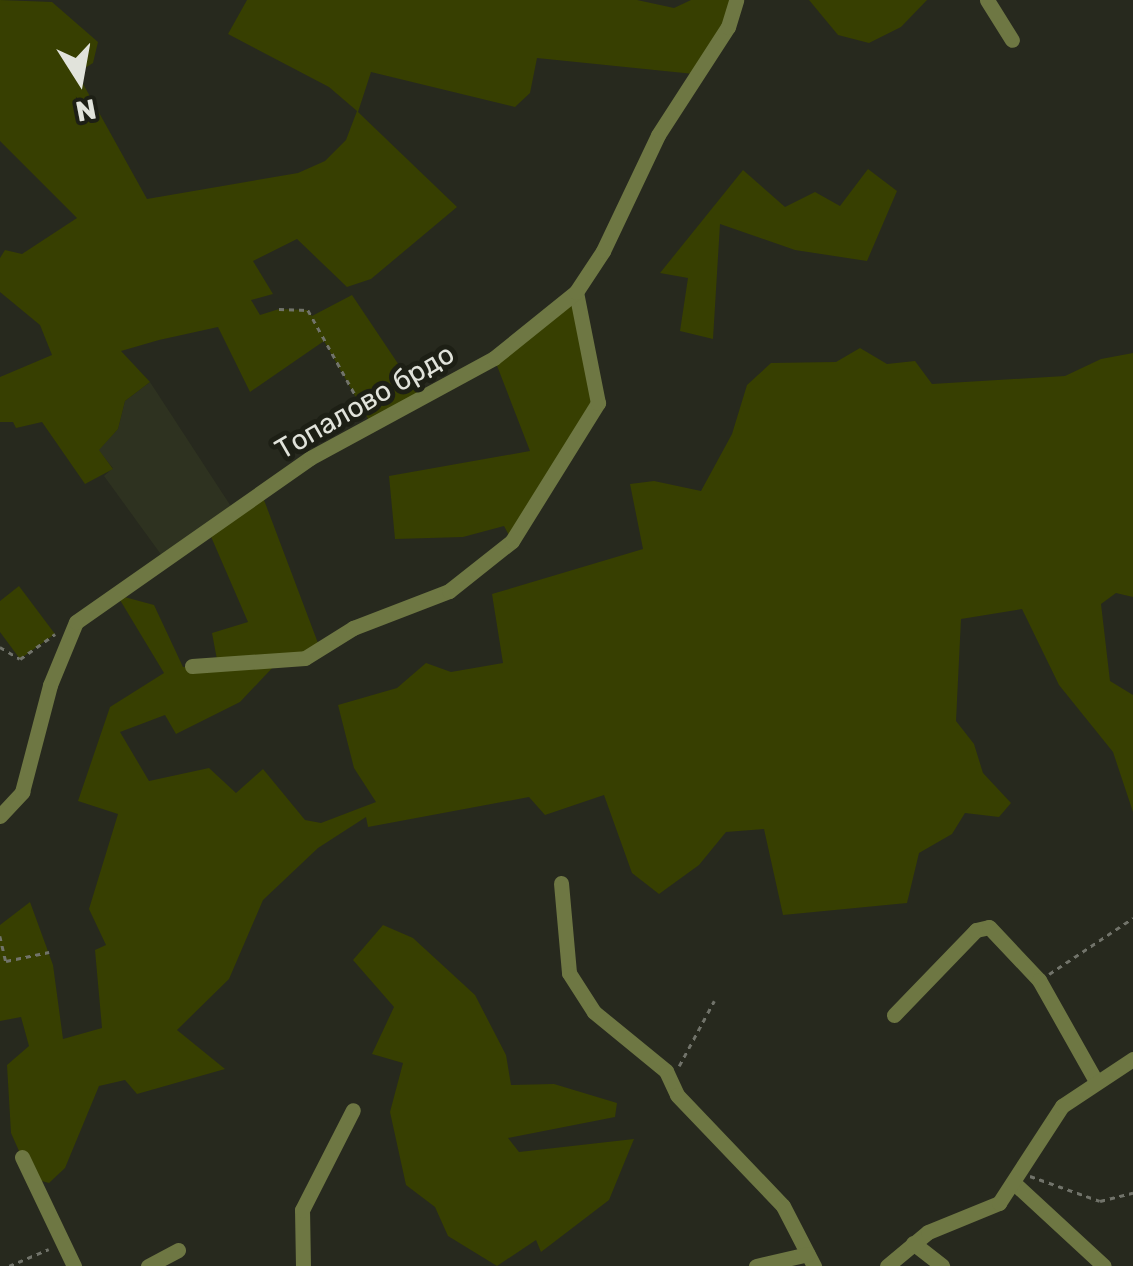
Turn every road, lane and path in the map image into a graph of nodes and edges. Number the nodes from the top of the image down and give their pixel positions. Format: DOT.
graph roads {
  1 [pos="736,0"];
  2 [pos="987,0"];
  3 [pos="1012,40"];
  4 [pos="576,292"];
  5 [pos="278,309"];
  6 [pos="372,424"];
  7 [pos="66,638"];
  8 [pos="0,648"];
  9 [pos="192,666"];
  10 [pos="0,816"];
  11 [pos="561,882"];
  12 [pos="1133,918"];
  13 [pos="0,936"];
  14 [pos="50,952"];
  15 [pos="1039,980"];
  16 [pos="714,1001"];
  17 [pos="894,1015"];
  18 [pos="1133,1059"];
  19 [pos="1096,1081"];
  20 [pos="674,1088"];
  21 [pos="352,1110"];
  22 [pos="22,1158"];
  23 [pos="1016,1178"];
  24 [pos="1133,1193"];
  25 [pos="64,1243"];
  26 [pos="913,1243"];
  27 [pos="178,1250"];
  28 [pos="811,1260"];
  29 [pos="9,1266"];
  30 [pos="74,1266"];
  31 [pos="148,1266"];
  32 [pos="303,1266"];
  33 [pos="756,1266"];
  34 [pos="887,1266"];
  35 [pos="942,1266"];
  36 [pos="1104,1266"];
  1 -- 4 [label="street, Топалово брдо"];
  2 -- 3 [label="street"];
  4 -- 6 [label="street, Топалово брдо"];
  4 -- 9 [label="street"];
  5 -- 6 [label="path"];
  6 -- 7 [label="street, Топалово брдо"];
  7 -- 8 [label="path"];
  7 -- 10 [label="street, Топалово брдо"];
  11 -- 20 [label="street"];
  12 -- 15 [label="path"];
  13 -- 14 [label="path"];
  15 -- 17 [label="street"];
  15 -- 19 [label="street"];
  16 -- 20 [label="path"];
  18 -- 19 [label="street"];
  19 -- 23 [label="street"];
  20 -- 28 [label="street"];
  21 -- 32 [label="street"];
  22 -- 25 [label="street"];
  23 -- 24 [label="path"];
  23 -- 26 [label="street"];
  23 -- 36 [label="street"];
  25 -- 29 [label="path"];
  25 -- 30 [label="street"];
  26 -- 34 [label="street"];
  26 -- 35 [label="street"];
  27 -- 31 [label="street"];
  28 -- 33 [label="street"];
}
